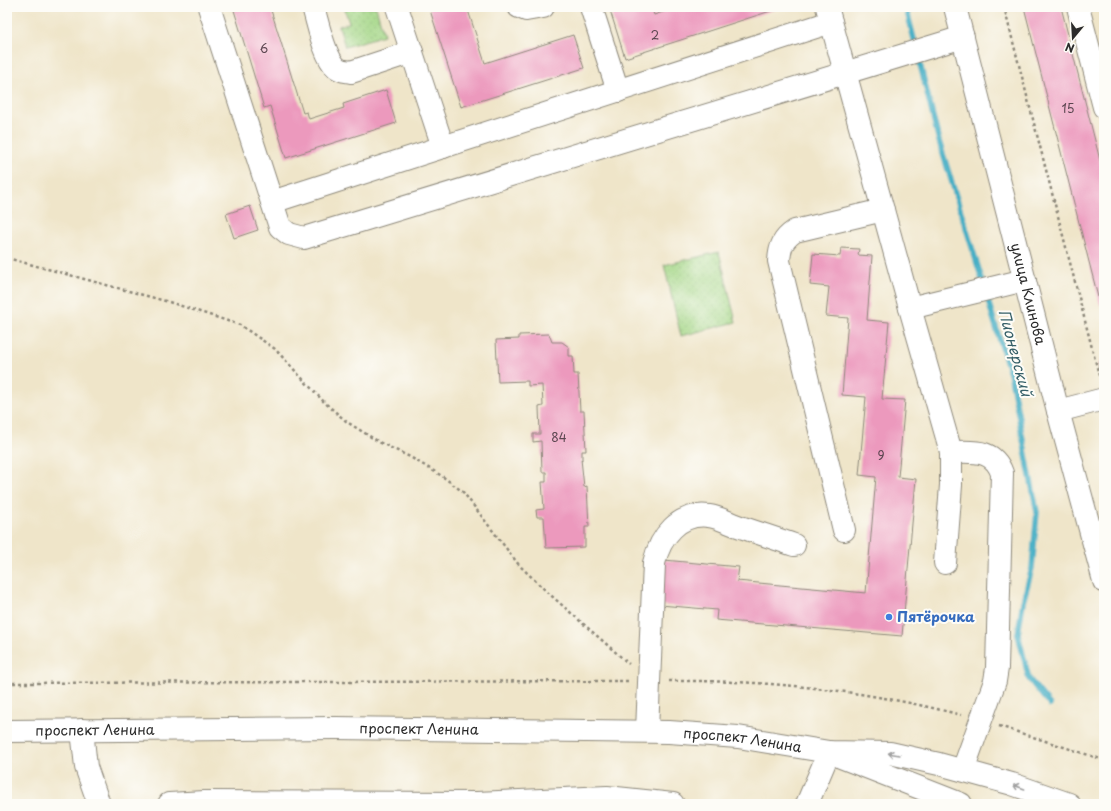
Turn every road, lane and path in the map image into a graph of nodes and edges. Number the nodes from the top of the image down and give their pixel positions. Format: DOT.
graph roads {
  1 [pos="209,7"];
  2 [pos="313,7"];
  3 [pos="398,7"];
  4 [pos="519,7"];
  5 [pos="543,7"];
  6 [pos="591,7"];
  7 [pos="955,7"];
  8 [pos="1004,7"];
  9 [pos="1078,7"];
  10 [pos="829,14"];
  11 [pos="963,36"];
  12 [pos="412,52"];
  13 [pos="845,72"];
  14 [pos="618,91"];
  15 [pos="1104,107"];
  16 [pos="443,147"];
  17 [pos="272,202"];
  18 [pos="883,210"];
  19 [pos="7,258"];
  20 [pos="1025,280"];
  21 [pos="910,308"];
  22 [pos="1103,392"];
  23 [pos="1058,411"];
  24 [pos="951,452"];
  25 [pos="844,530"];
  26 [pos="794,545"];
  27 [pos="945,563"];
  28 [pos="1104,581"];
  29 [pos="648,681"];
  30 [pos="7,683"];
  31 [pos="981,720"];
  32 [pos="7,730"];
  33 [pos="82,730"];
  34 [pos="646,731"];
  35 [pos="829,752"];
  36 [pos="1104,760"];
  37 [pos="963,770"];
  38 [pos="99,804"];
  39 [pos="169,804"];
  40 [pos="673,804"];
  41 [pos="807,804"];
  42 [pos="961,804"];
  43 [pos="1069,804"];
  1 -- 17 [label="main road"];
  2 -- 12 [label="main road"];
  3 -- 12 [label="main road"];
  4 -- 5 [label="main road"];
  6 -- 14 [label="main road"];
  7 -- 11 [label="main road, улица Клинова"];
  8 -- 22 [label="path"];
  9 -- 15 [label="main road"];
  10 -- 13 [label="main road"];
  10 -- 14 [label="main road"];
  11 -- 13 [label="main road"];
  11 -- 20 [label="main road, улица Клинова"];
  12 -- 16 [label="main road"];
  13 -- 17 [label="main road"];
  13 -- 18 [label="main road"];
  14 -- 16 [label="main road"];
  16 -- 17 [label="main road"];
  18 -- 21 [label="main road"];
  18 -- 25 [label="main road"];
  19 -- 29 [label="path"];
  20 -- 21 [label="main road"];
  20 -- 23 [label="main road, улица Клинова"];
  21 -- 24 [label="main road"];
  22 -- 23 [label="main road"];
  23 -- 28 [label="main road, улица Клинова"];
  24 -- 27 [label="main road"];
  24 -- 31 [label="main road"];
  26 -- 29 [label="main road"];
  29 -- 30 [label="path"];
  29 -- 31 [label="path"];
  29 -- 34 [label="main road"];
  31 -- 36 [label="path"];
  31 -- 37 [label="main road"];
  32 -- 33 [label="main road, проспект Ленина"];
  33 -- 34 [label="main road, проспект Ленина"];
  33 -- 38 [label="main road"];
  34 -- 35 [label="main road, проспект Ленина"];
  37 -- 35 [label="main road, проспект Ленина, one-way"];
  35 -- 41 [label="main road"];
  35 -- 42 [label="main road, проспект Ленина"];
  43 -- 37 [label="main road, проспект Ленина, one-way"];
  39 -- 40 [label="main road"];
}
